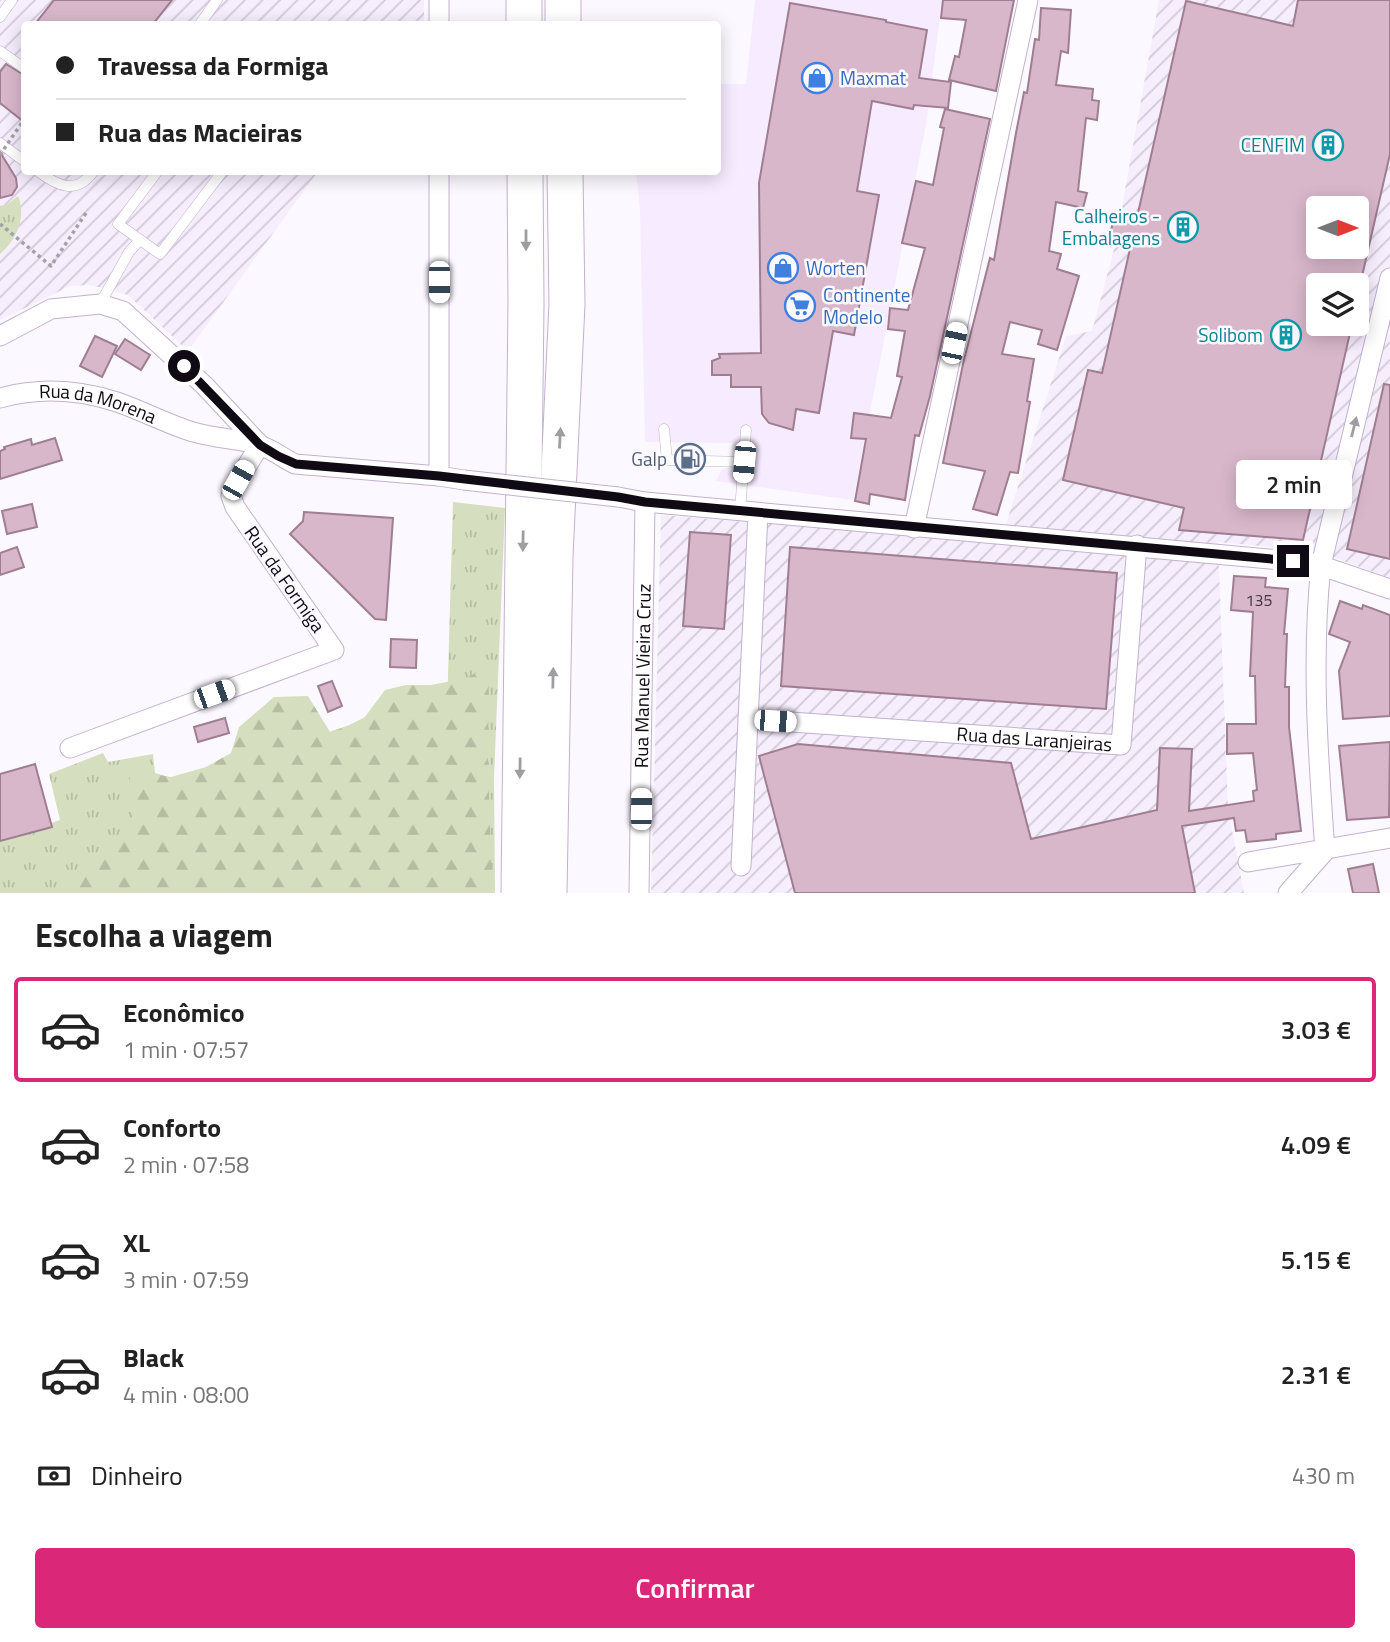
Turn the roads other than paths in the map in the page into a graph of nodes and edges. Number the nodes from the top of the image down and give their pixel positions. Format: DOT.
graph roads {
  1 [pos="12,0"];
  2 [pos="217,0"];
  3 [pos="439,0"];
  4 [pos="524,0"];
  5 [pos="563,0"];
  6 [pos="1028,0"];
  7 [pos="0,17"];
  8 [pos="202,21"];
  9 [pos="439,21"];
  10 [pos="524,21"];
  11 [pos="563,21"];
  12 [pos="0,51"];
  13 [pos="21,66"];
  14 [pos="0,143"];
  15 [pos="21,159"];
  16 [pos="43,175"];
  17 [pos="91,175"];
  18 [pos="155,175"];
  19 [pos="220,175"];
  20 [pos="439,175"];
  21 [pos="525,175"];
  22 [pos="565,175"];
  23 [pos="139,241"];
  24 [pos="1390,279"];
  25 [pos="100,304"];
  26 [pos="0,336"];
  27 [pos="0,398"];
  28 [pos="664,429"];
  29 [pos="746,429"];
  30 [pos="260,445"];
  31 [pos="744,462"];
  32 [pos="439,476"];
  33 [pos="645,502"];
  34 [pos="749,512"];
  35 [pos="914,528"];
  36 [pos="1137,545"];
  37 [pos="1321,565"];
  38 [pos="1390,589"];
  39 [pos="748,719"];
  40 [pos="70,748"];
  41 [pos="1390,838"];
  42 [pos="1325,851"];
  43 [pos="1248,862"];
  44 [pos="741,866"];
  45 [pos="519,893"];
  46 [pos="549,893"];
  47 [pos="639,893"];
  48 [pos="1288,893"];
  1 -- 7 [label="lane"];
  2 -- 8 [label="lane"];
  3 -- 9 [label="street"];
  4 -- 10 [label="highway"];
  5 -- 11 [label="highway"];
  6 -- 35 [label="street"];
  12 -- 13 [label="lane"];
  14 -- 15 [label="lane"];
  16 -- 17 [label="lane"];
  18 -- 23 [label="lane"];
  19 -- 23 [label="lane"];
  20 -- 32 [label="street"];
  21 -- 45 [label="highway, one-way"];
  46 -- 22 [label="highway, one-way"];
  23 -- 25 [label="lane"];
  37 -- 24 [label="street, one-way"];
  25 -- 26 [label="street"];
  25 -- 30 [label="street"];
  27 -- 30 [label="street, Rua da Morena"];
  28 -- 31 [label="lane"];
  29 -- 31 [label="lane"];
  30 -- 32 [label="street"];
  30 -- 40 [label="street, Rua da Formiga"];
  31 -- 34 [label="lane"];
  32 -- 33 [label="street, bridge"];
  33 -- 34 [label="street"];
  33 -- 47 [label="street, Rua Manuel Vieira Cruz"];
  34 -- 35 [label="street"];
  34 -- 39 [label="street"];
  35 -- 36 [label="street"];
  36 -- 37 [label="street"];
  36 -- 39 [label="street, Rua das Laranjeiras"];
  37 -- 38 [label="street"];
  37 -- 42 [label="street"];
  39 -- 44 [label="street"];
  41 -- 42 [label="street"];
  42 -- 43 [label="street"];
  42 -- 48 [label="street"];
}
